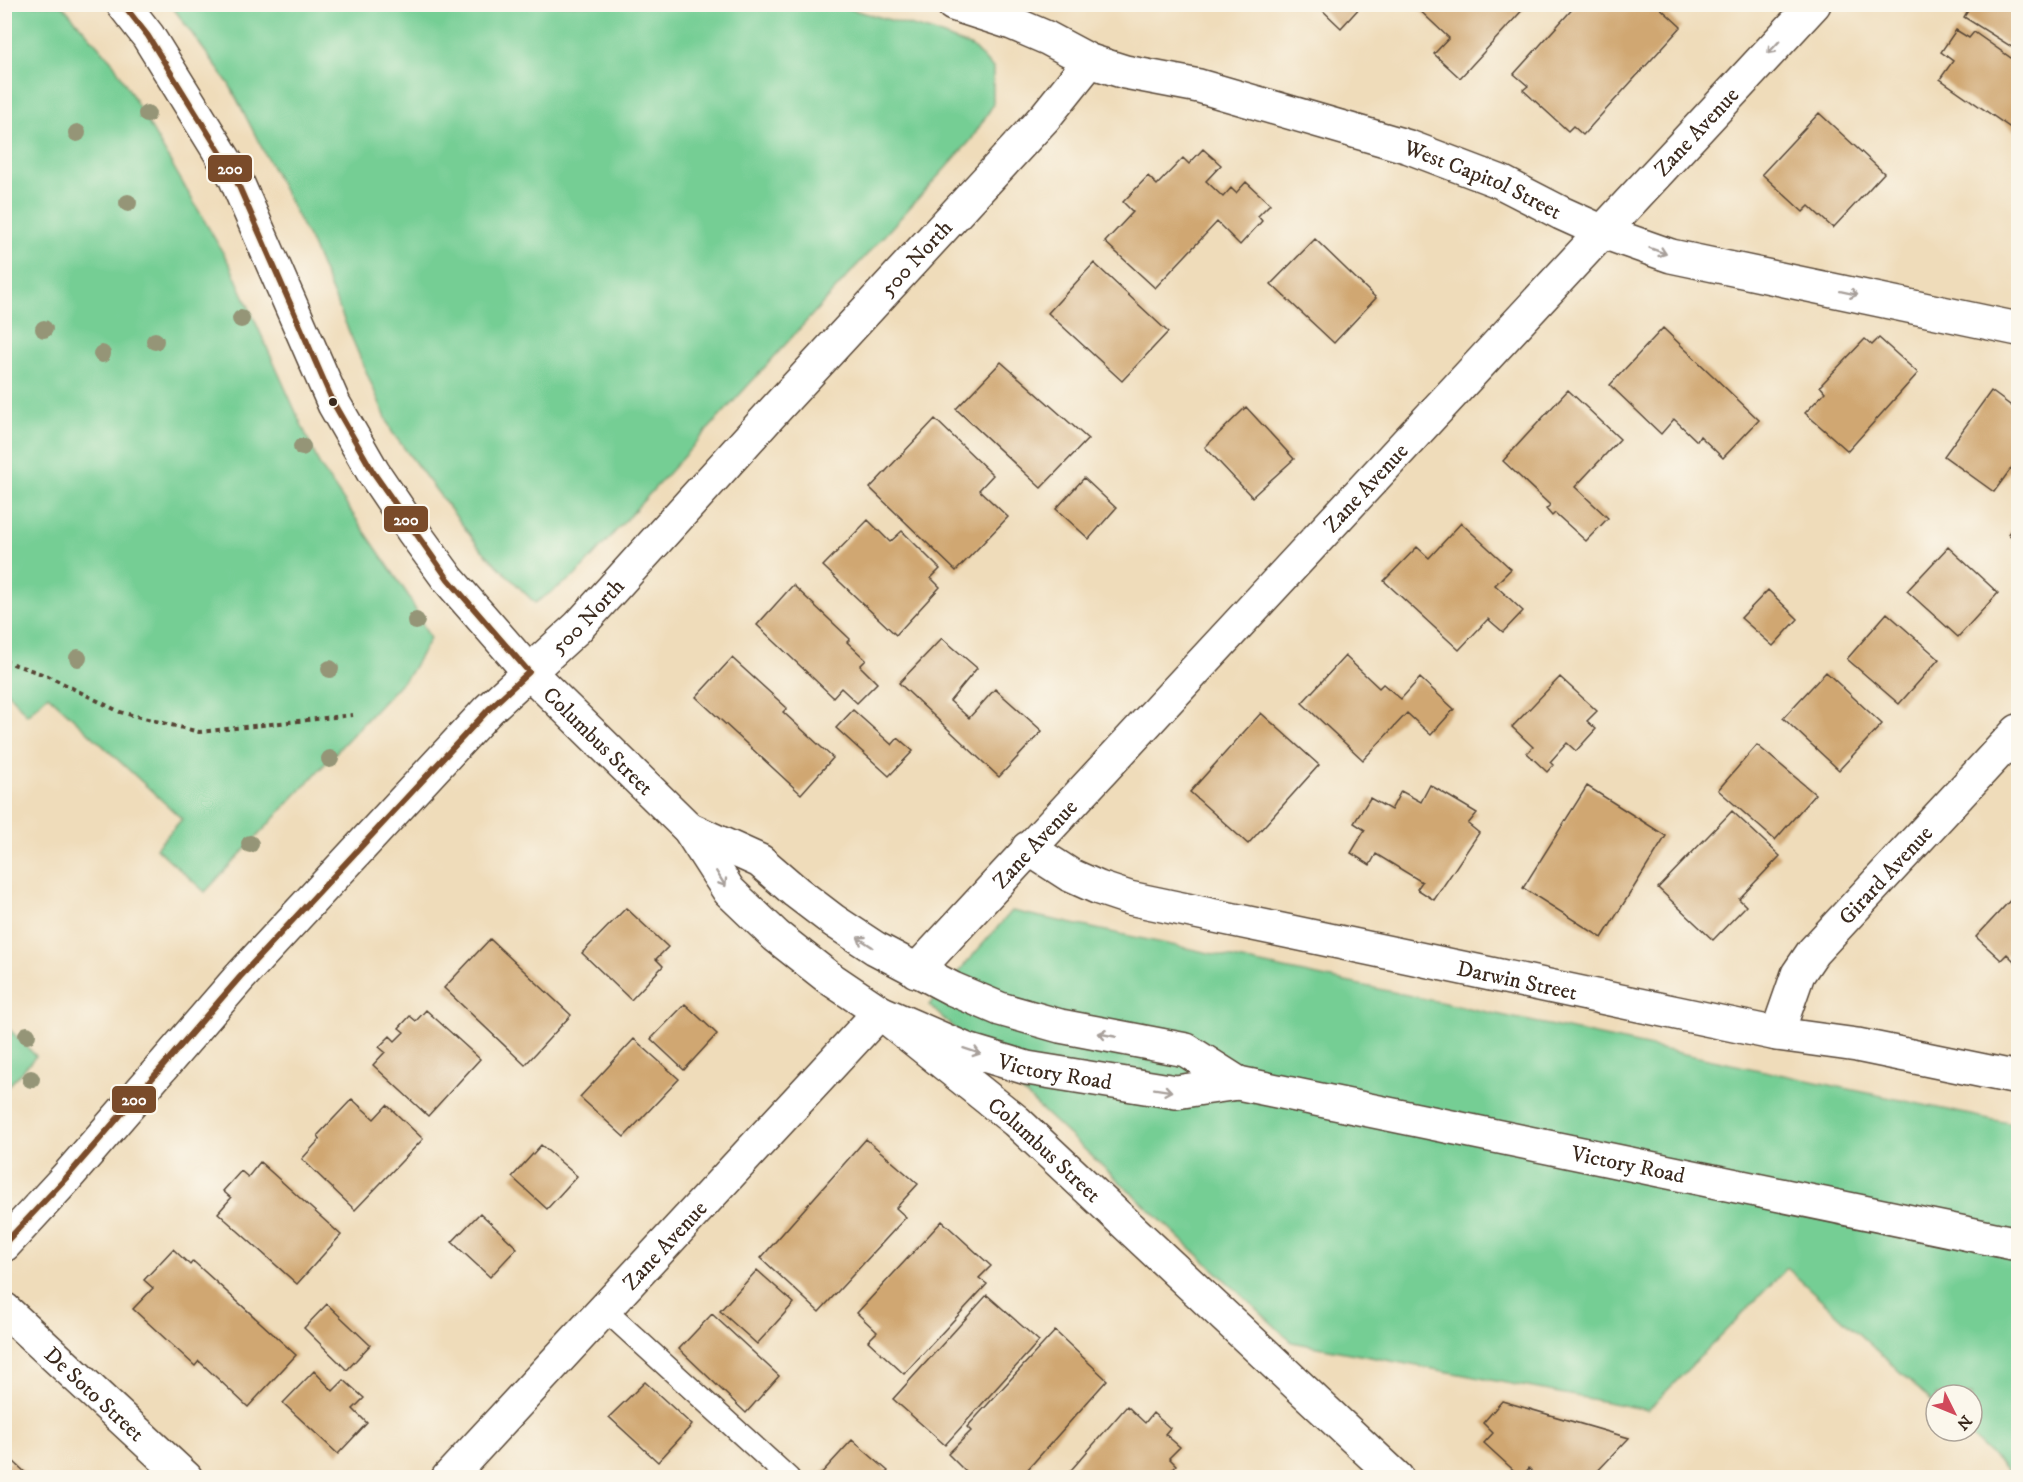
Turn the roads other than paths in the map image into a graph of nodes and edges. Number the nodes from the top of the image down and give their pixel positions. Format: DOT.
graph roads {
  1 [pos="123,4"];
  2 [pos="953,4"];
  3 [pos="1814,4"];
  4 [pos="1090,61"];
  5 [pos="1603,232"];
  6 [pos="2019,328"];
  7 [pos="530,672"];
  8 [pos="2019,731"];
  9 [pos="689,829"];
  10 [pos="1028,848"];
  11 [pos="916,971"];
  12 [pos="880,1012"];
  13 [pos="1777,1034"];
  14 [pos="2019,1078"];
  15 [pos="1238,1083"];
  16 [pos="2019,1244"];
  17 [pos="4,1245"];
  18 [pos="4,1309"];
  19 [pos="604,1309"];
  20 [pos="186,1478"];
  21 [pos="448,1478"];
  22 [pos="789,1478"];
  23 [pos="1397,1478"];
  1 -- 7 [label="street, Columbus Street"];
  2 -- 4 [label="street, West Capitol Street"];
  3 -- 5 [label="street, Zane Avenue, one-way"];
  4 -- 5 [label="street, West Capitol Street"];
  4 -- 7 [label="street, 500 North"];
  5 -- 6 [label="street, West Capitol Street, one-way"];
  5 -- 10 [label="street, Zane Avenue"];
  7 -- 9 [label="street, Columbus Street"];
  7 -- 17 [label="street, 500 North"];
  8 -- 13 [label="street, Girard Avenue"];
  11 -- 9 [label="street, Columbus Street, one-way"];
  9 -- 12 [label="street, Columbus Street, one-way"];
  10 -- 11 [label="street, Zane Avenue"];
  10 -- 13 [label="street, Darwin Street"];
  15 -- 11 [label="street, Victory Road, one-way"];
  12 -- 15 [label="street, Victory Road, one-way"];
  12 -- 19 [label="street, Zane Avenue"];
  12 -- 23 [label="street, Columbus Street"];
  13 -- 14 [label="street, Darwin Street"];
  15 -- 16 [label="street, Victory Road"];
  18 -- 20 [label="street, De Soto Street"];
  19 -- 21 [label="street, Zane Avenue"];
  19 -- 22 [label="lane"];
}
